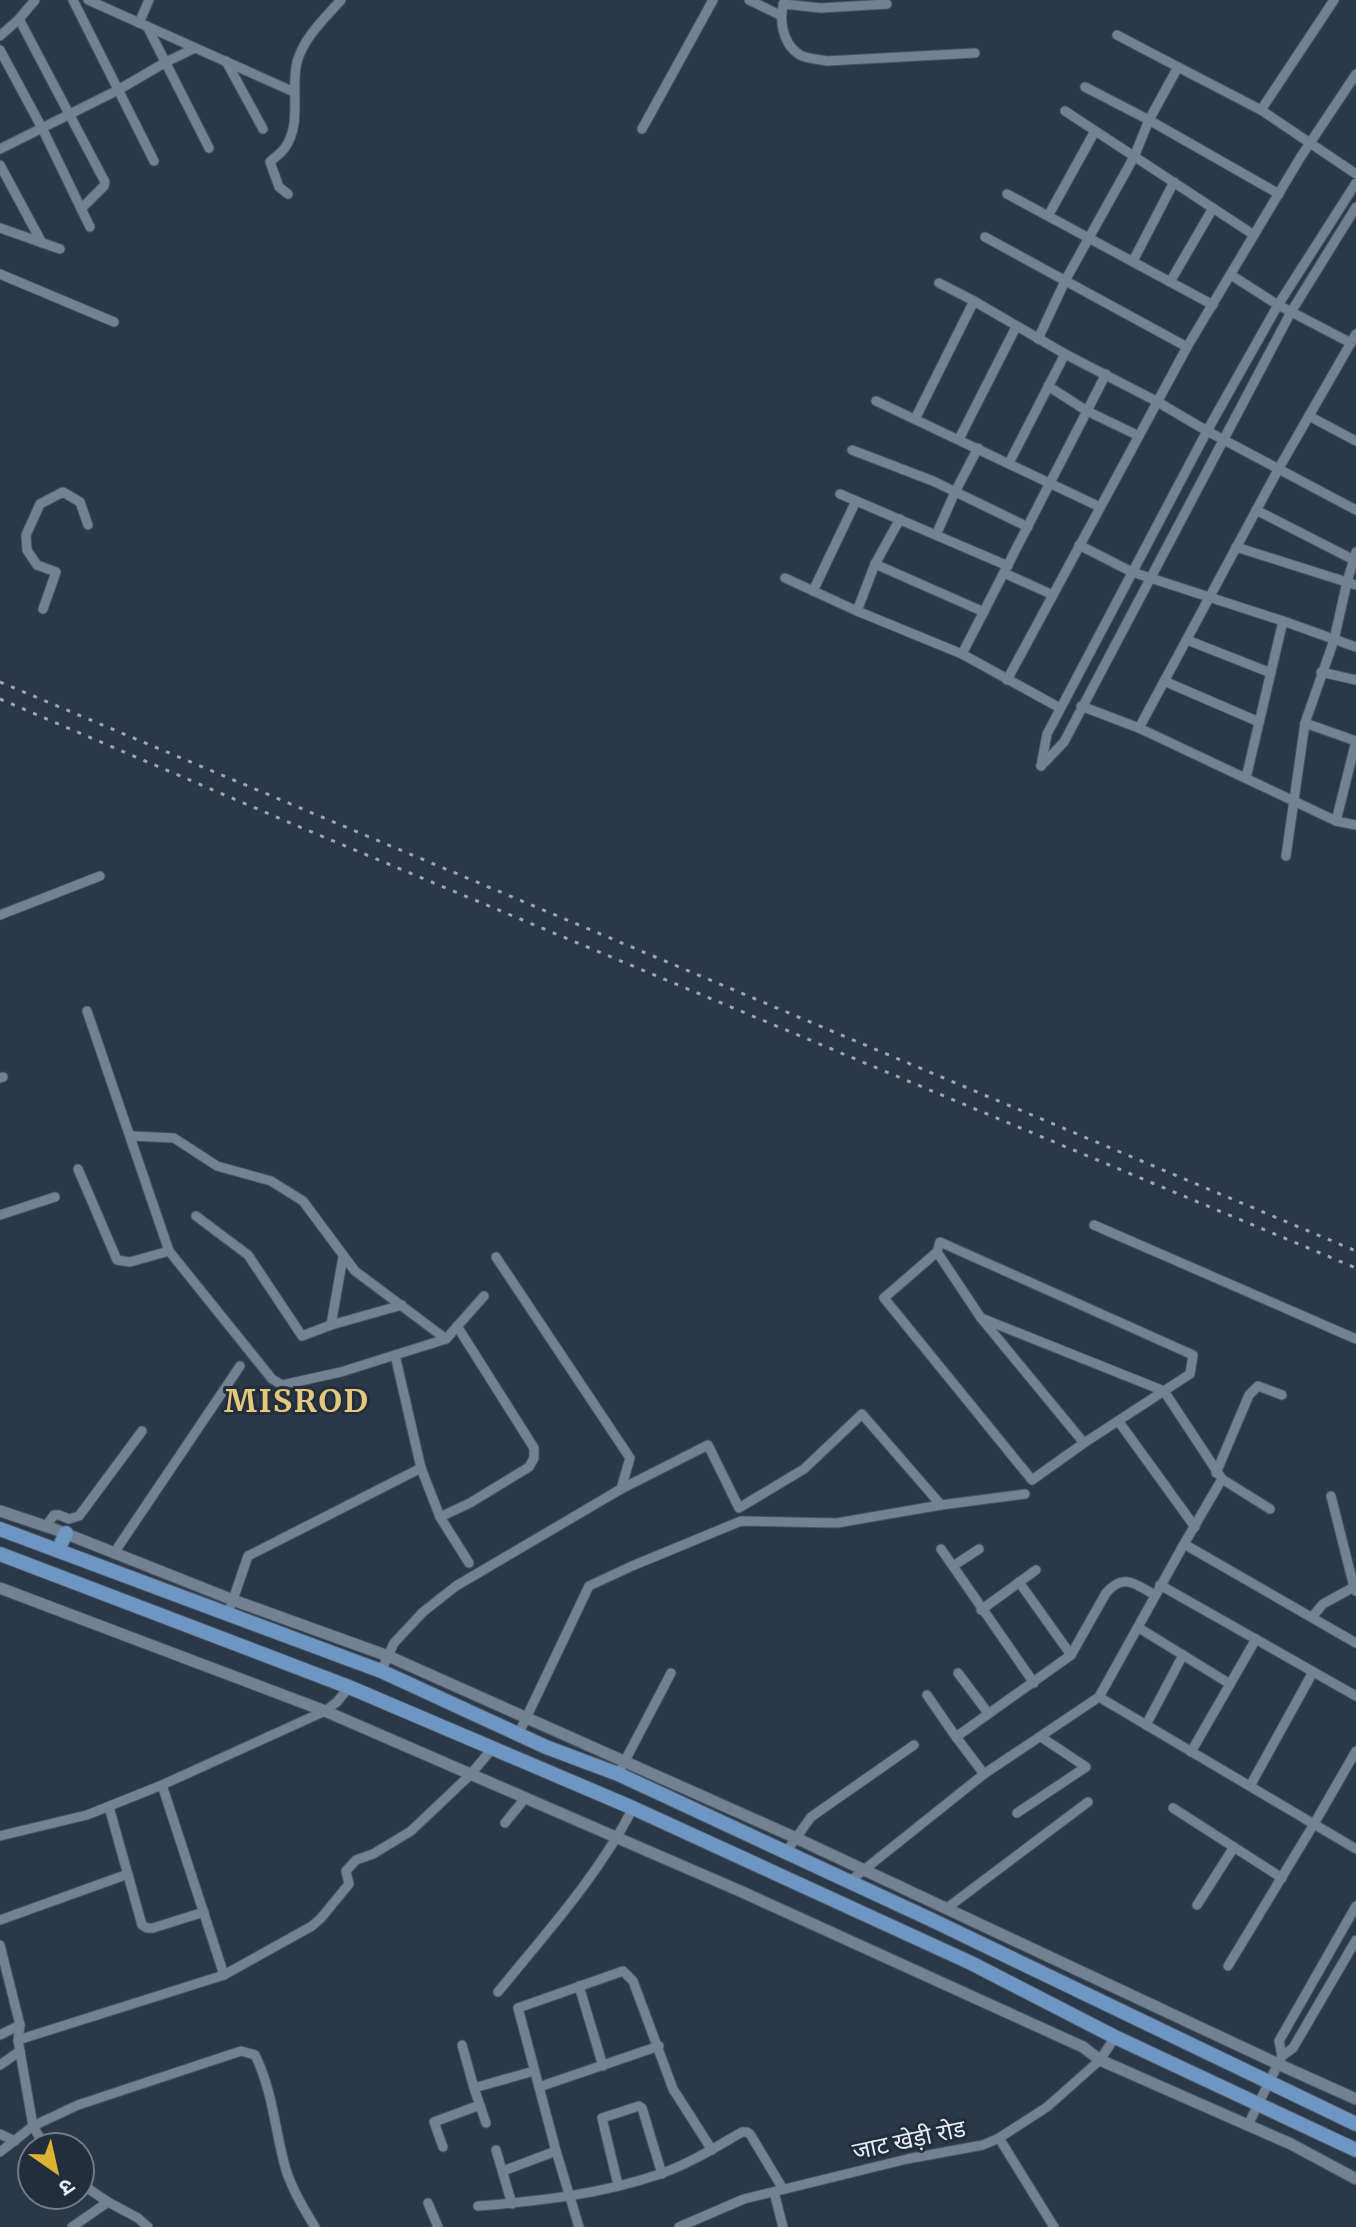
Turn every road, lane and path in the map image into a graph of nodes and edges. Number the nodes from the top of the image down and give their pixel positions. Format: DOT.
graph roads {
  1 [pos="35,0"];
  2 [pos="73,0"];
  3 [pos="88,0"];
  4 [pos="149,0"];
  5 [pos="341,0"];
  6 [pos="713,0"];
  7 [pos="749,0"];
  8 [pos="1334,0"];
  9 [pos="784,2"];
  10 [pos="887,4"];
  11 [pos="780,15"];
  12 [pos="19,19"];
  13 [pos="143,24"];
  14 [pos="1117,35"];
  15 [pos="0,36"];
  16 [pos="195,48"];
  17 [pos="0,50"];
  18 [pos="975,53"];
  19 [pos="226,61"];
  20 [pos="166,62"];
  21 [pos="1178,67"];
  22 [pos="1356,74"];
  23 [pos="1085,87"];
  24 [pos="118,90"];
  25 [pos="294,92"];
  26 [pos="1261,110"];
  27 [pos="1065,111"];
  28 [pos="69,115"];
  29 [pos="1149,120"];
  30 [pos="42,128"];
  31 [pos="263,129"];
  32 [pos="642,129"];
  33 [pos="1095,131"];
  34 [pos="1310,142"];
  35 [pos="209,148"];
  36 [pos="0,149"];
  37 [pos="1134,157"];
  38 [pos="154,161"];
  39 [pos="0,165"];
  40 [pos="1356,174"];
  41 [pos="1174,182"];
  42 [pos="1356,183"];
  43 [pos="288,194"];
  44 [pos="1007,194"];
  45 [pos="1279,194"];
  46 [pos="1356,207"];
  47 [pos="1213,208"];
  48 [pos="81,209"];
  49 [pos="1048,216"];
  50 [pos="90,227"];
  51 [pos="0,228"];
  52 [pos="1254,235"];
  53 [pos="985,237"];
  54 [pos="1090,239"];
  55 [pos="42,243"];
  56 [pos="60,249"];
  57 [pos="1133,261"];
  58 [pos="0,274"];
  59 [pos="1231,275"];
  60 [pos="1066,279"];
  61 [pos="1170,282"];
  62 [pos="939,283"];
  63 [pos="974,301"];
  64 [pos="1213,305"];
  65 [pos="1278,305"];
  66 [pos="1291,312"];
  67 [pos="114,322"];
  68 [pos="1016,327"];
  69 [pos="1353,338"];
  70 [pos="1038,339"];
  71 [pos="1187,347"];
  72 [pos="1065,354"];
  73 [pos="1106,374"];
  74 [pos="1048,386"];
  75 [pos="876,401"];
  76 [pos="1156,401"];
  77 [pos="1087,411"];
  78 [pos="1309,416"];
  79 [pos="915,419"];
  80 [pos="1207,431"];
  81 [pos="1139,436"];
  82 [pos="1355,437"];
  83 [pos="959,439"];
  84 [pos="1223,439"];
  85 [pos="978,448"];
  86 [pos="852,450"];
  87 [pos="1009,463"];
  88 [pos="1279,468"];
  89 [pos="1050,483"];
  90 [pos="955,492"];
  91 [pos="840,494"];
  92 [pos="856,501"];
  93 [pos="1100,507"];
  94 [pos="1256,510"];
  95 [pos="1356,510"];
  96 [pos="900,519"];
  97 [pos="88,525"];
  98 [pos="1028,527"];
  99 [pos="936,535"];
  100 [pos="1079,545"];
  101 [pos="1236,547"];
  102 [pos="1355,556"];
  103 [pos="875,564"];
  104 [pos="1006,569"];
  105 [pos="1132,572"];
  106 [pos="785,578"];
  107 [pos="1149,578"];
  108 [pos="1351,583"];
  109 [pos="813,591"];
  110 [pos="1053,595"];
  111 [pos="1209,598"];
  112 [pos="43,609"];
  113 [pos="857,611"];
  114 [pos="984,612"];
  115 [pos="1283,621"];
  116 [pos="1187,640"];
  117 [pos="1334,640"];
  118 [pos="1356,647"];
  119 [pos="962,654"];
  120 [pos="1321,672"];
  121 [pos="1271,673"];
  122 [pos="1007,680"];
  123 [pos="1356,680"];
  124 [pos="1164,681"];
  125 [pos="1081,706"];
  126 [pos="1060,708"];
  127 [pos="1259,722"];
  128 [pos="1305,723"];
  129 [pos="1139,728"];
  130 [pos="1246,778"];
  131 [pos="1294,801"];
  132 [pos="1336,821"];
  133 [pos="1356,825"];
  134 [pos="1286,856"];
  135 [pos="100,876"];
  136 [pos="0,915"];
  137 [pos="87,1011"];
  138 [pos="131,1136"];
  139 [pos="78,1169"];
  140 [pos="55,1197"];
  141 [pos="0,1215"];
  142 [pos="196,1216"];
  143 [pos="1094,1225"];
  144 [pos="169,1251"];
  145 [pos="937,1252"];
  146 [pos="343,1257"];
  147 [pos="496,1257"];
  148 [pos="484,1296"];
  149 [pos="402,1305"];
  150 [pos="981,1318"];
  151 [pos="331,1325"];
  152 [pos="457,1326"];
  153 [pos="446,1339"];
  154 [pos="1356,1339"];
  155 [pos="395,1355"];
  156 [pos="240,1366"];
  157 [pos="1164,1391"];
  158 [pos="1282,1395"];
  159 [pos="1119,1422"];
  160 [pos="142,1431"];
  161 [pos="1084,1443"];
  162 [pos="421,1468"];
  163 [pos="1219,1476"];
  164 [pos="621,1489"];
  165 [pos="1025,1494"];
  166 [pos="1331,1496"];
  167 [pos="941,1505"];
  168 [pos="1270,1509"];
  169 [pos="0,1511"];
  170 [pos="440,1517"];
  171 [pos="46,1526"];
  172 [pos="1195,1527"];
  173 [pos="0,1529"];
  174 [pos="66,1533"];
  175 [pos="1184,1544"];
  176 [pos="941,1549"];
  177 [pos="979,1549"];
  178 [pos="58,1550"];
  179 [pos="114,1553"];
  180 [pos="0,1554"];
  181 [pos="469,1563"];
  182 [pos="953,1566"];
  183 [pos="1036,1570"];
  184 [pos="1019,1582"];
  185 [pos="1160,1585"];
  186 [pos="0,1588"];
  187 [pos="1355,1589"];
  188 [pos="1155,1595"];
  189 [pos="230,1607"];
  190 [pos="981,1610"];
  191 [pos="1312,1617"];
  192 [pos="1139,1628"];
  193 [pos="1356,1629"];
  194 [pos="1256,1639"];
  195 [pos="1353,1641"];
  196 [pos="1071,1655"];
  197 [pos="1183,1655"];
  198 [pos="388,1656"];
  199 [pos="381,1671"];
  200 [pos="1313,1672"];
  201 [pos="671,1673"];
  202 [pos="958,1673"];
  203 [pos="1034,1683"];
  204 [pos="1230,1684"];
  205 [pos="349,1687"];
  206 [pos="927,1695"];
  207 [pos="1356,1696"];
  208 [pos="1099,1697"];
  209 [pos="325,1711"];
  210 [pos="988,1713"];
  211 [pos="526,1719"];
  212 [pos="1146,1725"];
  213 [pos="519,1733"];
  214 [pos="956,1737"];
  215 [pos="1041,1737"];
  216 [pos="914,1745"];
  217 [pos="492,1749"];
  218 [pos="1356,1751"];
  219 [pos="1191,1752"];
  220 [pos="622,1768"];
  221 [pos="984,1774"];
  222 [pos="470,1775"];
  223 [pos="162,1785"];
  224 [pos="1250,1786"];
  225 [pos="526,1797"];
  226 [pos="1088,1802"];
  227 [pos="109,1807"];
  228 [pos="633,1808"];
  229 [pos="1173,1808"];
  230 [pos="1017,1813"];
  231 [pos="505,1823"];
  232 [pos="1314,1824"];
  233 [pos="0,1836"];
  234 [pos="796,1838"];
  235 [pos="617,1839"];
  236 [pos="1234,1847"];
  237 [pos="1356,1849"];
  238 [pos="786,1852"];
  239 [pos="863,1869"];
  240 [pos="128,1874"];
  241 [pos="1282,1878"];
  242 [pos="850,1881"];
  243 [pos="1197,1905"];
  244 [pos="1356,1906"];
  245 [pos="947,1908"];
  246 [pos="204,1912"];
  247 [pos="0,1920"];
  248 [pos="1356,1940"];
  249 [pos="0,1949"];
  250 [pos="1228,1966"];
  251 [pos="224,1975"];
  252 [pos="579,1986"];
  253 [pos="498,1992"];
  254 [pos="20,2025"];
  255 [pos="0,2035"];
  256 [pos="1115,2037"];
  257 [pos="18,2040"];
  258 [pos="462,2045"];
  259 [pos="659,2046"];
  260 [pos="20,2051"];
  261 [pos="1100,2060"];
  262 [pos="1280,2060"];
  263 [pos="0,2065"];
  264 [pos="603,2066"];
  265 [pos="534,2071"];
  266 [pos="1269,2083"];
  267 [pos="539,2087"];
  268 [pos="474,2088"];
  269 [pos="1356,2099"];
  270 [pos="1259,2104"];
  271 [pos="480,2105"];
  272 [pos="486,2123"];
  273 [pos="1356,2124"];
  274 [pos="1248,2125"];
  275 [pos="33,2126"];
  276 [pos="36,2131"];
  277 [pos="0,2134"];
  278 [pos="999,2138"];
  279 [pos="15,2141"];
  280 [pos="443,2147"];
  281 [pos="496,2150"];
  282 [pos="712,2150"];
  283 [pos="1356,2150"];
  284 [pos="556,2151"];
  285 [pos="0,2152"];
  286 [pos="503,2171"];
  287 [pos="662,2174"];
  288 [pos="1356,2179"];
  289 [pos="618,2185"];
  290 [pos="779,2190"];
  291 [pos="96,2194"];
  292 [pos="569,2197"];
  293 [pos="108,2202"];
  294 [pos="428,2203"];
  295 [pos="512,2204"];
  296 [pos="478,2206"];
  297 [pos="72,2227"];
  298 [pos="148,2227"];
  299 [pos="315,2227"];
  300 [pos="438,2227"];
  301 [pos="579,2227"];
  302 [pos="679,2227"];
  303 [pos="783,2227"];
  304 [pos="1054,2227"];
  1 -- 12 [label="street"];
  2 -- 24 [label="street"];
  3 -- 13 [label="street"];
  4 -- 13 [label="street"];
  5 -- 25 [label="street"];
  6 -- 32 [label="street"];
  7 -- 11 [label="street"];
  8 -- 26 [label="street"];
  9 -- 10 [label="street"];
  9 -- 11 [label="street"];
  11 -- 18 [label="street"];
  12 -- 15 [label="street"];
  12 -- 28 [label="street"];
  13 -- 16 [label="street"];
  13 -- 20 [label="street"];
  14 -- 21 [label="street"];
  16 -- 19 [label="street"];
  16 -- 20 [label="street"];
  17 -- 30 [label="street"];
  19 -- 25 [label="street"];
  19 -- 31 [label="street"];
  20 -- 24 [label="street"];
  20 -- 35 [label="street"];
  21 -- 26 [label="street"];
  21 -- 29 [label="street"];
  22 -- 34 [label="street"];
  23 -- 29 [label="street"];
  24 -- 28 [label="street"];
  24 -- 38 [label="street"];
  25 -- 43 [label="street"];
  26 -- 34 [label="street"];
  27 -- 33 [label="street"];
  28 -- 30 [label="street"];
  28 -- 48 [label="street"];
  29 -- 37 [label="street"];
  29 -- 45 [label="street"];
  30 -- 36 [label="street"];
  30 -- 48 [label="street"];
  33 -- 37 [label="street"];
  33 -- 49 [label="street"];
  34 -- 40 [label="street"];
  34 -- 45 [label="street"];
  37 -- 41 [label="street"];
  37 -- 54 [label="street"];
  39 -- 55 [label="street"];
  41 -- 47 [label="street"];
  41 -- 57 [label="street"];
  42 -- 65 [label="street"];
  44 -- 49 [label="street"];
  45 -- 52 [label="street"];
  46 -- 66 [label="street"];
  47 -- 52 [label="street"];
  47 -- 61 [label="street"];
  48 -- 50 [label="street"];
  49 -- 54 [label="street"];
  51 -- 55 [label="street"];
  52 -- 59 [label="street"];
  53 -- 60 [label="street"];
  54 -- 57 [label="street"];
  54 -- 60 [label="street"];
  55 -- 56 [label="street"];
  57 -- 61 [label="street"];
  58 -- 67 [label="street"];
  59 -- 64 [label="street"];
  59 -- 65 [label="street"];
  60 -- 70 [label="street"];
  60 -- 71 [label="street"];
  61 -- 64 [label="street"];
  62 -- 63 [label="street"];
  63 -- 68 [label="street"];
  63 -- 79 [label="street"];
  64 -- 71 [label="street"];
  65 -- 66 [label="street"];
  65 -- 80 [label="street"];
  66 -- 69 [label="street"];
  66 -- 84 [label="street"];
  68 -- 70 [label="street"];
  68 -- 83 [label="street"];
  69 -- 78 [label="street"];
  70 -- 72 [label="street"];
  71 -- 76 [label="street"];
  72 -- 73 [label="street"];
  72 -- 74 [label="street"];
  73 -- 76 [label="street"];
  73 -- 77 [label="street"];
  74 -- 77 [label="street"];
  74 -- 87 [label="street"];
  75 -- 79 [label="street"];
  76 -- 80 [label="street"];
  76 -- 81 [label="street"];
  77 -- 81 [label="street"];
  77 -- 89 [label="street"];
  78 -- 82 [label="street"];
  78 -- 88 [label="street"];
  79 -- 83 [label="street"];
  80 -- 84 [label="street"];
  80 -- 105 [label="street"];
  81 -- 93 [label="street"];
  83 -- 85 [label="street"];
  84 -- 88 [label="street"];
  84 -- 107 [label="street"];
  85 -- 87 [label="street"];
  85 -- 90 [label="street"];
  86 -- 90 [label="street"];
  87 -- 89 [label="street"];
  88 -- 94 [label="street"];
  88 -- 95 [label="street"];
  89 -- 93 [label="street"];
  89 -- 98 [label="street"];
  90 -- 98 [label="street"];
  90 -- 99 [label="street"];
  91 -- 92 [label="street"];
  92 -- 96 [label="street"];
  92 -- 109 [label="street"];
  93 -- 100 [label="street"];
  94 -- 101 [label="street"];
  94 -- 102 [label="street"];
  96 -- 99 [label="street"];
  96 -- 103 [label="street"];
  97 -- 112 [label="street"];
  98 -- 104 [label="street"];
  99 -- 104 [label="street"];
  100 -- 105 [label="street"];
  100 -- 110 [label="street"];
  101 -- 108 [label="street"];
  101 -- 111 [label="street"];
  102 -- 108 [label="street"];
  103 -- 113 [label="street"];
  103 -- 114 [label="street"];
  104 -- 110 [label="street"];
  104 -- 114 [label="street"];
  105 -- 107 [label="street"];
  105 -- 126 [label="street"];
  106 -- 109 [label="street"];
  107 -- 111 [label="street"];
  107 -- 125 [label="street"];
  108 -- 117 [label="street"];
  109 -- 113 [label="street"];
  110 -- 122 [label="street"];
  111 -- 115 [label="street"];
  111 -- 116 [label="street"];
  113 -- 119 [label="street"];
  114 -- 119 [label="street"];
  115 -- 117 [label="street"];
  115 -- 121 [label="street"];
  116 -- 121 [label="street"];
  116 -- 124 [label="street"];
  117 -- 118 [label="street"];
  117 -- 120 [label="street"];
  119 -- 122 [label="street"];
  120 -- 123 [label="street"];
  120 -- 128 [label="street"];
  121 -- 127 [label="street"];
  122 -- 126 [label="street"];
  124 -- 127 [label="street"];
  124 -- 129 [label="street"];
  125 -- 126 [label="street"];
  125 -- 129 [label="street"];
  127 -- 130 [label="street"];
  128 -- 131 [label="street"];
  128 -- 132 [label="street"];
  129 -- 130 [label="street"];
  130 -- 131 [label="street"];
  131 -- 132 [label="street"];
  131 -- 134 [label="street"];
  132 -- 133 [label="street"];
  135 -- 136 [label="street"];
  137 -- 138 [label="street"];
  138 -- 144 [label="street"];
  138 -- 146 [label="street"];
  139 -- 144 [label="street"];
  140 -- 141 [label="street"];
  142 -- 151 [label="street"];
  143 -- 154 [label="street"];
  144 -- 155 [label="street"];
  145 -- 150 [label="street"];
  145 -- 157 [label="street"];
  145 -- 161 [label="street"];
  146 -- 149 [label="street"];
  146 -- 151 [label="street"];
  147 -- 164 [label="street"];
  148 -- 152 [label="street"];
  149 -- 151 [label="street"];
  149 -- 153 [label="street"];
  150 -- 157 [label="street"];
  150 -- 161 [label="street"];
  152 -- 153 [label="street"];
  152 -- 170 [label="street"];
  153 -- 155 [label="street"];
  155 -- 162 [label="street"];
  156 -- 179 [label="street"];
  157 -- 159 [label="street"];
  157 -- 163 [label="street"];
  158 -- 163 [label="street"];
  159 -- 161 [label="street"];
  159 -- 172 [label="street"];
  160 -- 171 [label="street"];
  162 -- 170 [label="street"];
  162 -- 189 [label="street"];
  163 -- 168 [label="street"];
  163 -- 172 [label="street"];
  164 -- 167 [label="street"];
  164 -- 198 [label="street"];
  165 -- 167 [label="street"];
  166 -- 187 [label="street"];
  167 -- 211 [label="street"];
  169 -- 171 [label="street"];
  170 -- 181 [label="street"];
  171 -- 174 [label="street"];
  172 -- 175 [label="street"];
  173 -- 178 [label="main road"];
  174 -- 178 [label="main road"];
  174 -- 179 [label="street"];
  175 -- 185 [label="street"];
  175 -- 191 [label="street"];
  176 -- 182 [label="street"];
  177 -- 182 [label="street"];
  178 -- 189 [label="main road"];
  179 -- 189 [label="street"];
  180 -- 205 [label="main road"];
  182 -- 190 [label="street"];
  183 -- 184 [label="street"];
  184 -- 190 [label="street"];
  184 -- 196 [label="street"];
  185 -- 188 [label="street"];
  185 -- 194 [label="street"];
  186 -- 209 [label="street"];
  187 -- 191 [label="street"];
  188 -- 192 [label="street"];
  188 -- 196 [label="street"];
  189 -- 198 [label="street"];
  189 -- 199 [label="main road"];
  190 -- 203 [label="street"];
  191 -- 195 [label="street"];
  192 -- 197 [label="street"];
  192 -- 208 [label="street"];
  193 -- 195 [label="street"];
  194 -- 200 [label="street"];
  194 -- 204 [label="street"];
  196 -- 203 [label="street"];
  197 -- 204 [label="street"];
  197 -- 212 [label="street"];
  198 -- 199 [label="street"];
  198 -- 211 [label="street"];
  199 -- 213 [label="main road"];
  200 -- 207 [label="street"];
  200 -- 224 [label="street"];
  201 -- 220 [label="street"];
  202 -- 210 [label="street"];
  203 -- 210 [label="street"];
  204 -- 219 [label="street"];
  205 -- 209 [label="street"];
  205 -- 217 [label="main road"];
  206 -- 214 [label="street"];
  208 -- 212 [label="street"];
  208 -- 215 [label="street"];
  209 -- 222 [label="street"];
  209 -- 223 [label="street"];
  210 -- 214 [label="street"];
  211 -- 213 [label="street"];
  211 -- 220 [label="street"];
  212 -- 219 [label="street"];
  213 -- 220 [label="main road"];
  214 -- 221 [label="street"];
  215 -- 221 [label="street"];
  215 -- 230 [label="street"];
  216 -- 234 [label="street"];
  217 -- 222 [label="street"];
  217 -- 228 [label="main road"];
  218 -- 232 [label="street"];
  219 -- 224 [label="street"];
  220 -- 234 [label="street"];
  220 -- 238 [label="main road"];
  221 -- 239 [label="street"];
  222 -- 225 [label="street"];
  222 -- 251 [label="street"];
  223 -- 227 [label="street"];
  223 -- 246 [label="street"];
  224 -- 232 [label="street"];
  225 -- 231 [label="street"];
  225 -- 235 [label="street"];
  226 -- 245 [label="street"];
  227 -- 233 [label="street"];
  227 -- 240 [label="street"];
  228 -- 235 [label="street"];
  228 -- 256 [label="main road"];
  229 -- 236 [label="street"];
  232 -- 237 [label="street"];
  232 -- 241 [label="street"];
  234 -- 238 [label="street"];
  234 -- 239 [label="street"];
  235 -- 253 [label="street"];
  235 -- 261 [label="street"];
  236 -- 241 [label="street"];
  236 -- 243 [label="street"];
  238 -- 242 [label="main road"];
  239 -- 242 [label="street"];
  239 -- 245 [label="street"];
  240 -- 246 [label="street"];
  240 -- 247 [label="street"];
  241 -- 250 [label="street"];
  242 -- 266 [label="main road"];
  244 -- 262 [label="street"];
  245 -- 262 [label="street"];
  246 -- 251 [label="street"];
  248 -- 262 [label="street"];
  249 -- 254 [label="street"];
  251 -- 257 [label="street"];
  252 -- 259 [label="street"];
  252 -- 264 [label="street"];
  252 -- 265 [label="street"];
  254 -- 255 [label="street"];
  254 -- 257 [label="street"];
  256 -- 261 [label="street, जाट खेड़ी रोड"];
  256 -- 270 [label="main road"];
  257 -- 260 [label="street"];
  258 -- 268 [label="street"];
  259 -- 264 [label="street"];
  259 -- 282 [label="street"];
  260 -- 263 [label="street"];
  260 -- 275 [label="street"];
  261 -- 274 [label="street"];
  261 -- 278 [label="street, जाट खेड़ी रोड"];
  262 -- 266 [label="street"];
  262 -- 269 [label="street"];
  264 -- 267 [label="street"];
  265 -- 267 [label="street"];
  265 -- 268 [label="street"];
  266 -- 270 [label="street"];
  266 -- 273 [label="main road"];
  267 -- 284 [label="street"];
  268 -- 271 [label="street"];
  270 -- 274 [label="street"];
  270 -- 283 [label="main road"];
  271 -- 272 [label="street"];
  271 -- 280 [label="street"];
  274 -- 288 [label="street"];
  275 -- 276 [label="street"];
  275 -- 279 [label="street"];
  275 -- 299 [label="street"];
  277 -- 279 [label="street"];
  278 -- 290 [label="street, जाट खेड़ी रोड"];
  278 -- 304 [label="street"];
  279 -- 285 [label="street"];
  281 -- 286 [label="street"];
  282 -- 287 [label="street"];
  282 -- 290 [label="street"];
  284 -- 286 [label="street"];
  284 -- 292 [label="street"];
  286 -- 295 [label="street"];
  287 -- 289 [label="street"];
  287 -- 289 [label="street"];
  289 -- 292 [label="street"];
  290 -- 302 [label="street, जाट खेड़ी रोड"];
  290 -- 303 [label="street"];
  291 -- 293 [label="street"];
  292 -- 295 [label="street"];
  292 -- 301 [label="street"];
  293 -- 297 [label="street"];
  293 -- 298 [label="street"];
  294 -- 300 [label="street"];
  295 -- 296 [label="street"];
}
